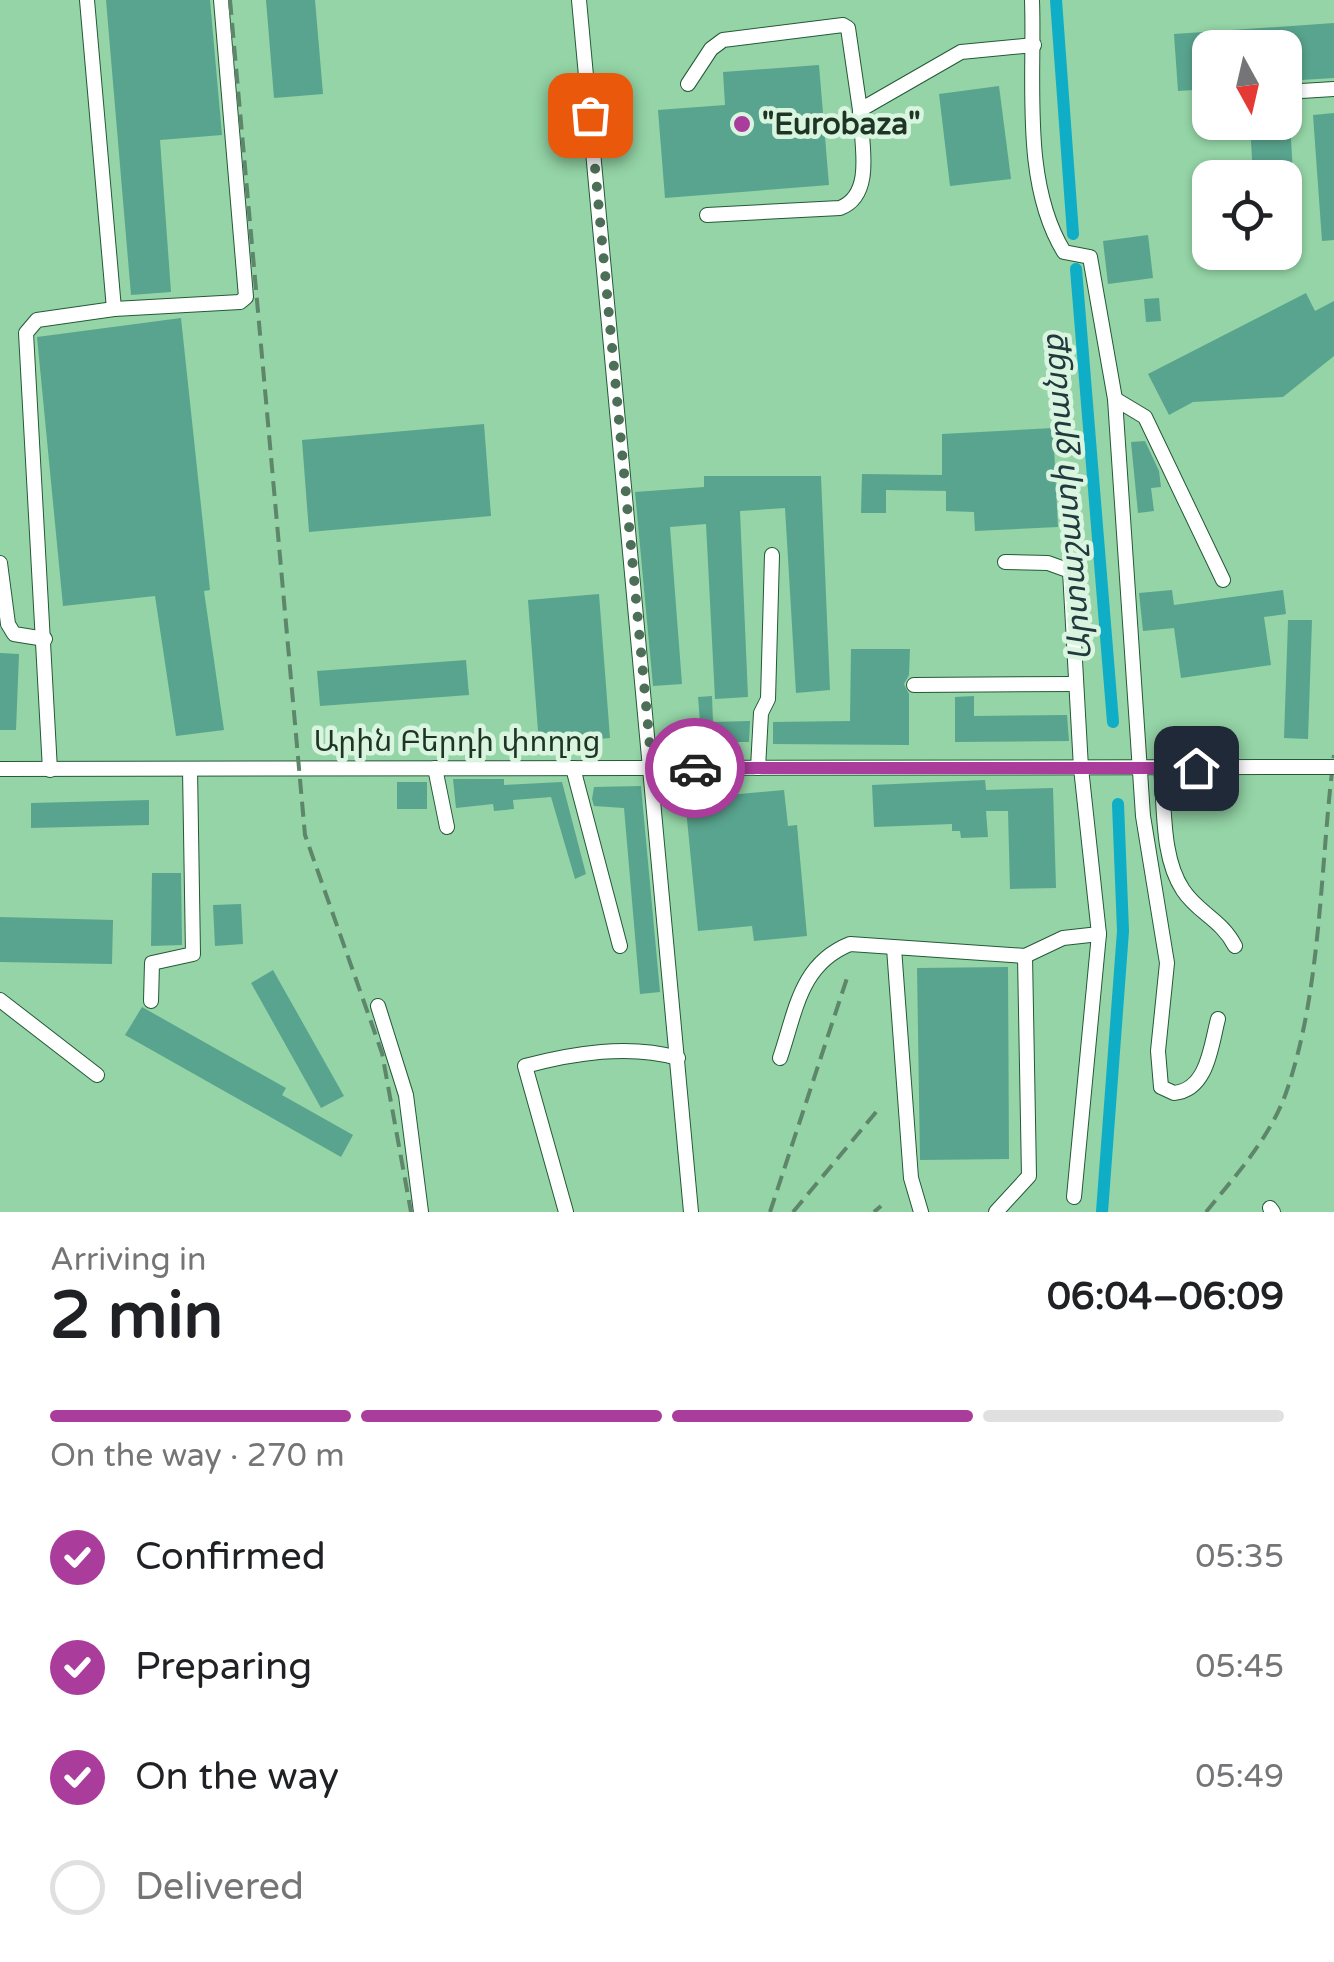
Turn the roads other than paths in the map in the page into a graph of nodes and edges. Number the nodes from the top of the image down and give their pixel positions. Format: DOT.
graph roads {
  1 [pos="87,0"];
  2 [pos="221,0"];
  3 [pos="579,0"];
  4 [pos="1032,0"];
  5 [pos="1034,46"];
  6 [pos="688,84"];
  7 [pos="1334,88"];
  8 [pos="1302,91"];
  9 [pos="860,110"];
  10 [pos="707,214"];
  11 [pos="114,309"];
  12 [pos="1115,398"];
  13 [pos="772,555"];
  14 [pos="1005,562"];
  15 [pos="0,563"];
  16 [pos="1223,580"];
  17 [pos="45,639"];
  18 [pos="1075,684"];
  19 [pos="914,685"];
  20 [pos="1334,766"];
  21 [pos="434,768"];
  22 [pos="573,768"];
  23 [pos="652,768"];
  24 [pos="758,768"];
  25 [pos="1080,768"];
  26 [pos="1143,768"];
  27 [pos="1162,768"];
  28 [pos="190,769"];
  29 [pos="0,770"];
  30 [pos="50,770"];
  31 [pos="447,827"];
  32 [pos="1099,934"];
  33 [pos="620,946"];
  34 [pos="1235,946"];
  35 [pos="894,948"];
  36 [pos="1026,956"];
  37 [pos="0,1000"];
  38 [pos="151,1001"];
  39 [pos="378,1006"];
  40 [pos="1218,1019"];
  41 [pos="678,1058"];
  42 [pos="780,1058"];
  43 [pos="97,1075"];
  44 [pos="1074,1197"];
  45 [pos="422,1212"];
  46 [pos="566,1212"];
  47 [pos="691,1212"];
  48 [pos="921,1212"];
  49 [pos="996,1212"];
  1 -- 11 [label="street"];
  2 -- 11 [label="street"];
  3 -- 23 [label="street"];
  4 -- 5 [label="street"];
  5 -- 9 [label="street"];
  5 -- 12 [label="street"];
  6 -- 9 [label="street"];
  7 -- 8 [label="street"];
  9 -- 10 [label="street"];
  11 -- 17 [label="street"];
  12 -- 16 [label="street"];
  12 -- 26 [label="street"];
  13 -- 24 [label="street"];
  14 -- 18 [label="street"];
  15 -- 17 [label="street"];
  17 -- 30 [label="street"];
  18 -- 19 [label="street"];
  18 -- 25 [label="street"];
  20 -- 27 [label="street, Արին Բերդի փողոց, bridge"];
  21 -- 22 [label="street, Արին Բերդի փողոց"];
  21 -- 28 [label="street, Արին Բերդի փողոց"];
  21 -- 31 [label="street"];
  22 -- 23 [label="street, Արին Բերդի փողոց"];
  22 -- 33 [label="street"];
  23 -- 24 [label="street, Արին Բերդի փողոց"];
  23 -- 41 [label="street"];
  24 -- 25 [label="street, Արին Բերդի փողոց"];
  25 -- 26 [label="street, Արին Բերդի փողոց"];
  25 -- 32 [label="street"];
  26 -- 27 [label="street, Արին Բերդի փողոց"];
  26 -- 40 [label="street"];
  27 -- 34 [label="street"];
  28 -- 30 [label="street, Արին Բերդի փողոց"];
  28 -- 38 [label="street"];
  29 -- 30 [label="street, Արին Բերդի փողոց"];
  32 -- 36 [label="street"];
  32 -- 44 [label="street"];
  35 -- 36 [label="street"];
  35 -- 42 [label="street"];
  35 -- 48 [label="street"];
  36 -- 49 [label="street"];
  37 -- 43 [label="street"];
  39 -- 45 [label="street"];
  41 -- 46 [label="street"];
  41 -- 47 [label="street"];
}
